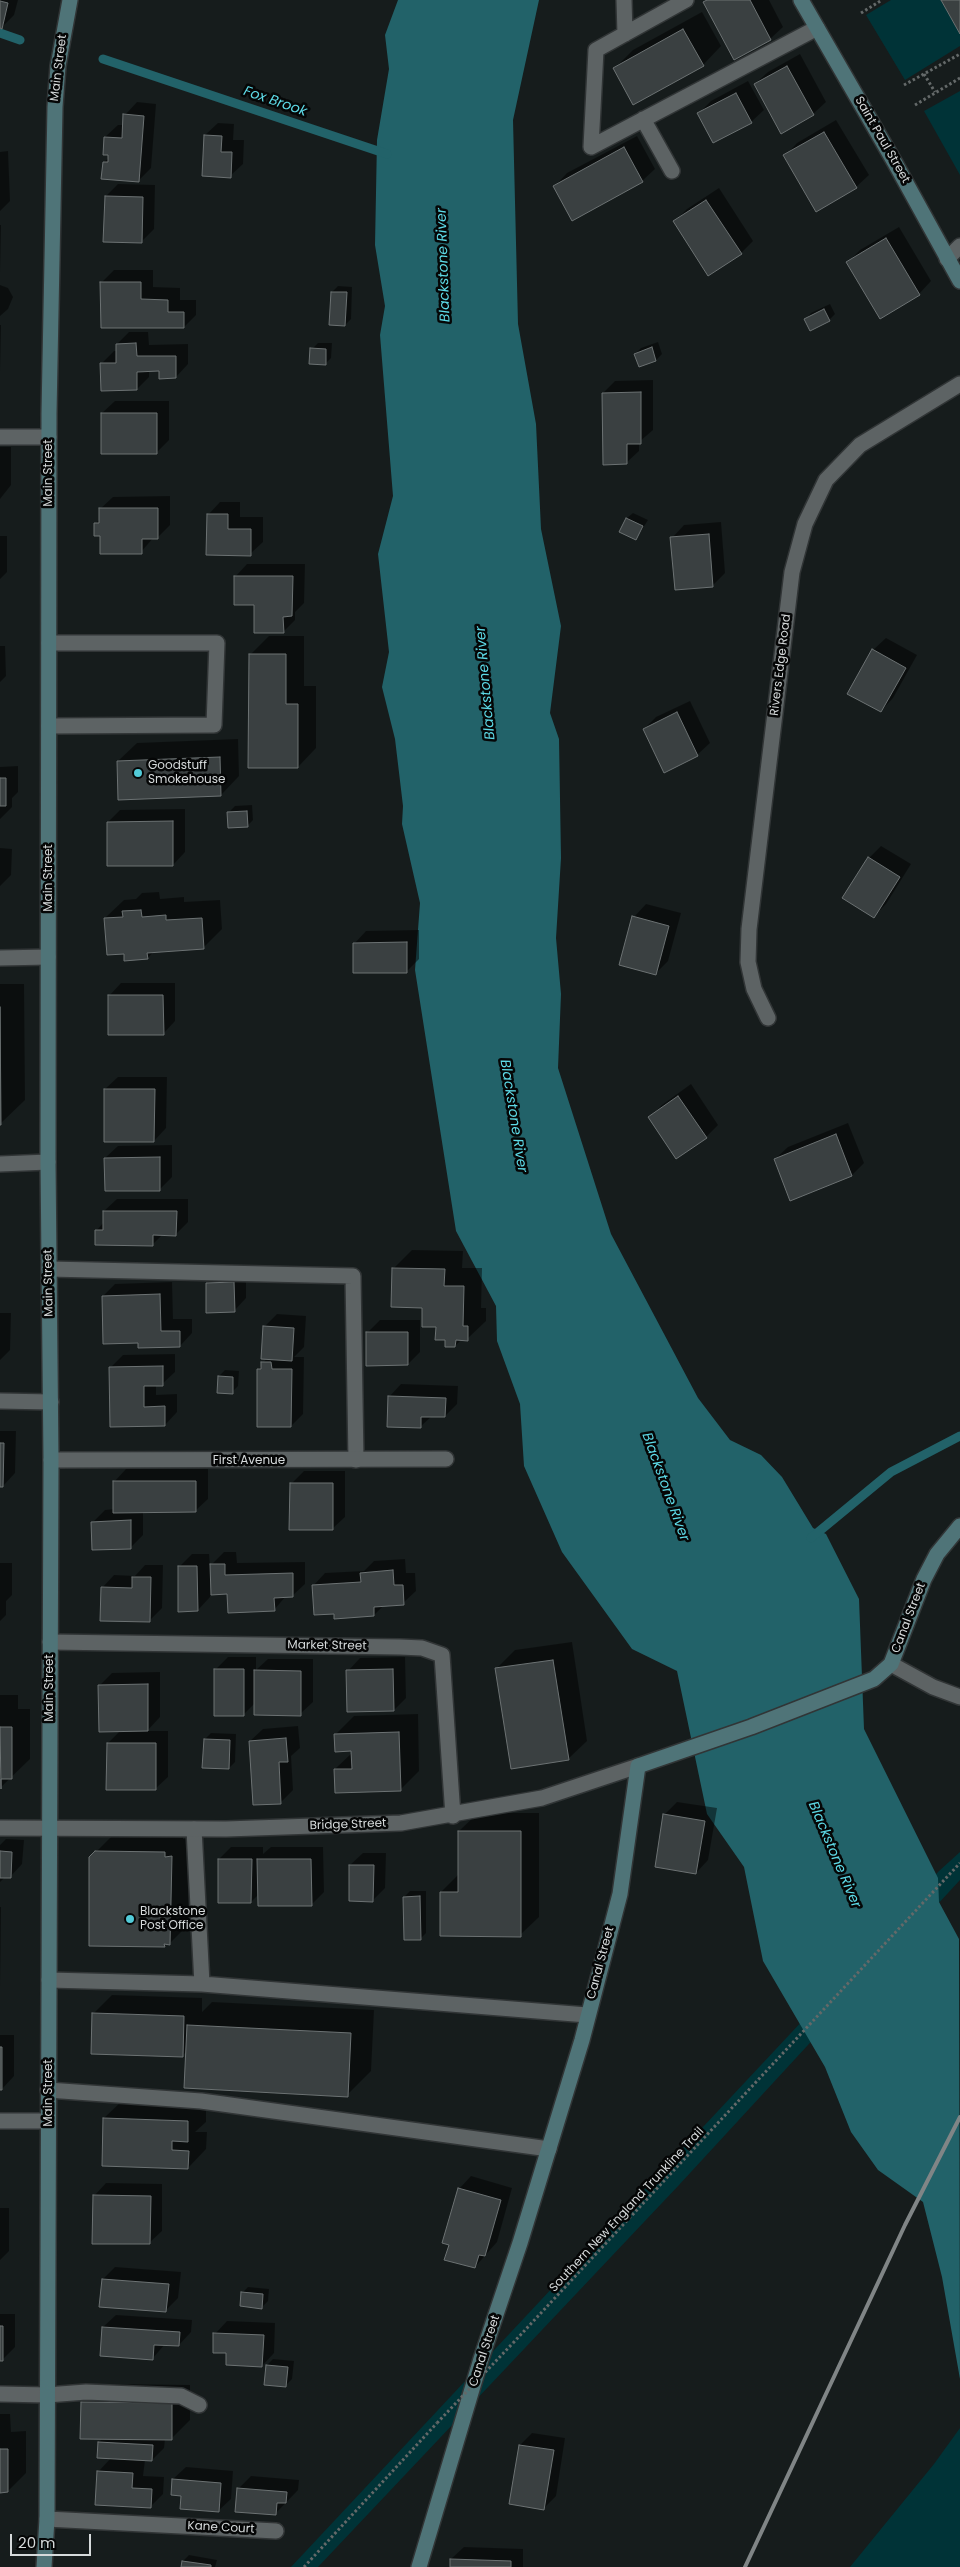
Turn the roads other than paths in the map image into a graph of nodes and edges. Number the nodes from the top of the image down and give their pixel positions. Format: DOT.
graph roads {
  1 [pos="70,0"];
  2 [pos="624,0"];
  3 [pos="686,0"];
  4 [pos="801,0"];
  5 [pos="817,28"];
  6 [pos="624,34"];
  7 [pos="643,120"];
  8 [pos="672,171"];
  9 [pos="960,246"];
  10 [pos="947,259"];
  11 [pos="960,281"];
  12 [pos="960,384"];
  13 [pos="0,437"];
  14 [pos="49,437"];
  15 [pos="49,643"];
  16 [pos="49,726"];
  17 [pos="48,957"];
  18 [pos="0,958"];
  19 [pos="768,1018"];
  20 [pos="48,1162"];
  21 [pos="0,1164"];
  22 [pos="49,1269"];
  23 [pos="0,1401"];
  24 [pos="51,1402"];
  25 [pos="446,1459"];
  26 [pos="51,1460"];
  27 [pos="356,1460"];
  28 [pos="960,1526"];
  29 [pos="50,1642"];
  30 [pos="891,1664"];
  31 [pos="960,1697"];
  32 [pos="638,1766"];
  33 [pos="453,1816"];
  34 [pos="0,1828"];
  35 [pos="50,1829"];
  36 [pos="194,1830"];
  37 [pos="50,1980"];
  38 [pos="202,1984"];
  39 [pos="587,2015"];
  40 [pos="48,2090"];
  41 [pos="0,2121"];
  42 [pos="48,2121"];
  43 [pos="549,2149"];
  44 [pos="0,2394"];
  45 [pos="47,2395"];
  46 [pos="199,2405"];
  47 [pos="47,2519"];
  48 [pos="276,2531"];
  49 [pos="44,2567"];
  50 [pos="419,2567"];
  1 -- 14 [label="main road, Main Street"];
  2 -- 6 [label="street"];
  3 -- 6 [label="street"];
  4 -- 5 [label="main road, Saint Paul Street"];
  5 -- 7 [label="street"];
  5 -- 10 [label="main road, Saint Paul Street"];
  6 -- 7 [label="street"];
  7 -- 8 [label="street"];
  9 -- 10 [label="street"];
  10 -- 11 [label="main road, Saint Paul Street"];
  12 -- 19 [label="street, Rivers Edge Road"];
  13 -- 14 [label="street"];
  14 -- 15 [label="main road, Main Street"];
  15 -- 16 [label="main road, Main Street"];
  15 -- 16 [label="street"];
  16 -- 17 [label="main road, Main Street"];
  17 -- 18 [label="street"];
  17 -- 20 [label="main road, Main Street"];
  20 -- 21 [label="street"];
  20 -- 22 [label="main road, Main Street"];
  22 -- 24 [label="main road, Main Street"];
  22 -- 27 [label="street"];
  23 -- 24 [label="street"];
  24 -- 26 [label="main road, Main Street"];
  25 -- 27 [label="street, First Avenue"];
  26 -- 27 [label="street, First Avenue"];
  26 -- 29 [label="main road, Main Street"];
  28 -- 30 [label="main road, Canal Street"];
  29 -- 33 [label="street, Market Street"];
  29 -- 35 [label="main road, Main Street"];
  30 -- 31 [label="street"];
  30 -- 32 [label="main road, Canal Street"];
  32 -- 33 [label="street, Bridge Street"];
  32 -- 39 [label="main road, Canal Street"];
  33 -- 36 [label="street, Bridge Street"];
  34 -- 35 [label="street, Bridge Street"];
  35 -- 36 [label="street, Bridge Street"];
  35 -- 37 [label="main road, Main Street"];
  36 -- 38 [label="street"];
  37 -- 38 [label="street"];
  37 -- 40 [label="main road, Main Street"];
  38 -- 39 [label="street"];
  39 -- 43 [label="main road, Canal Street"];
  40 -- 42 [label="main road, Main Street"];
  40 -- 43 [label="street"];
  41 -- 42 [label="street"];
  42 -- 45 [label="main road, Main Street"];
  43 -- 50 [label="main road, Canal Street"];
  44 -- 45 [label="street"];
  45 -- 46 [label="street"];
  45 -- 47 [label="main road, Main Street"];
  47 -- 48 [label="street, Kane Court"];
  47 -- 49 [label="main road, Main Street"];
}
